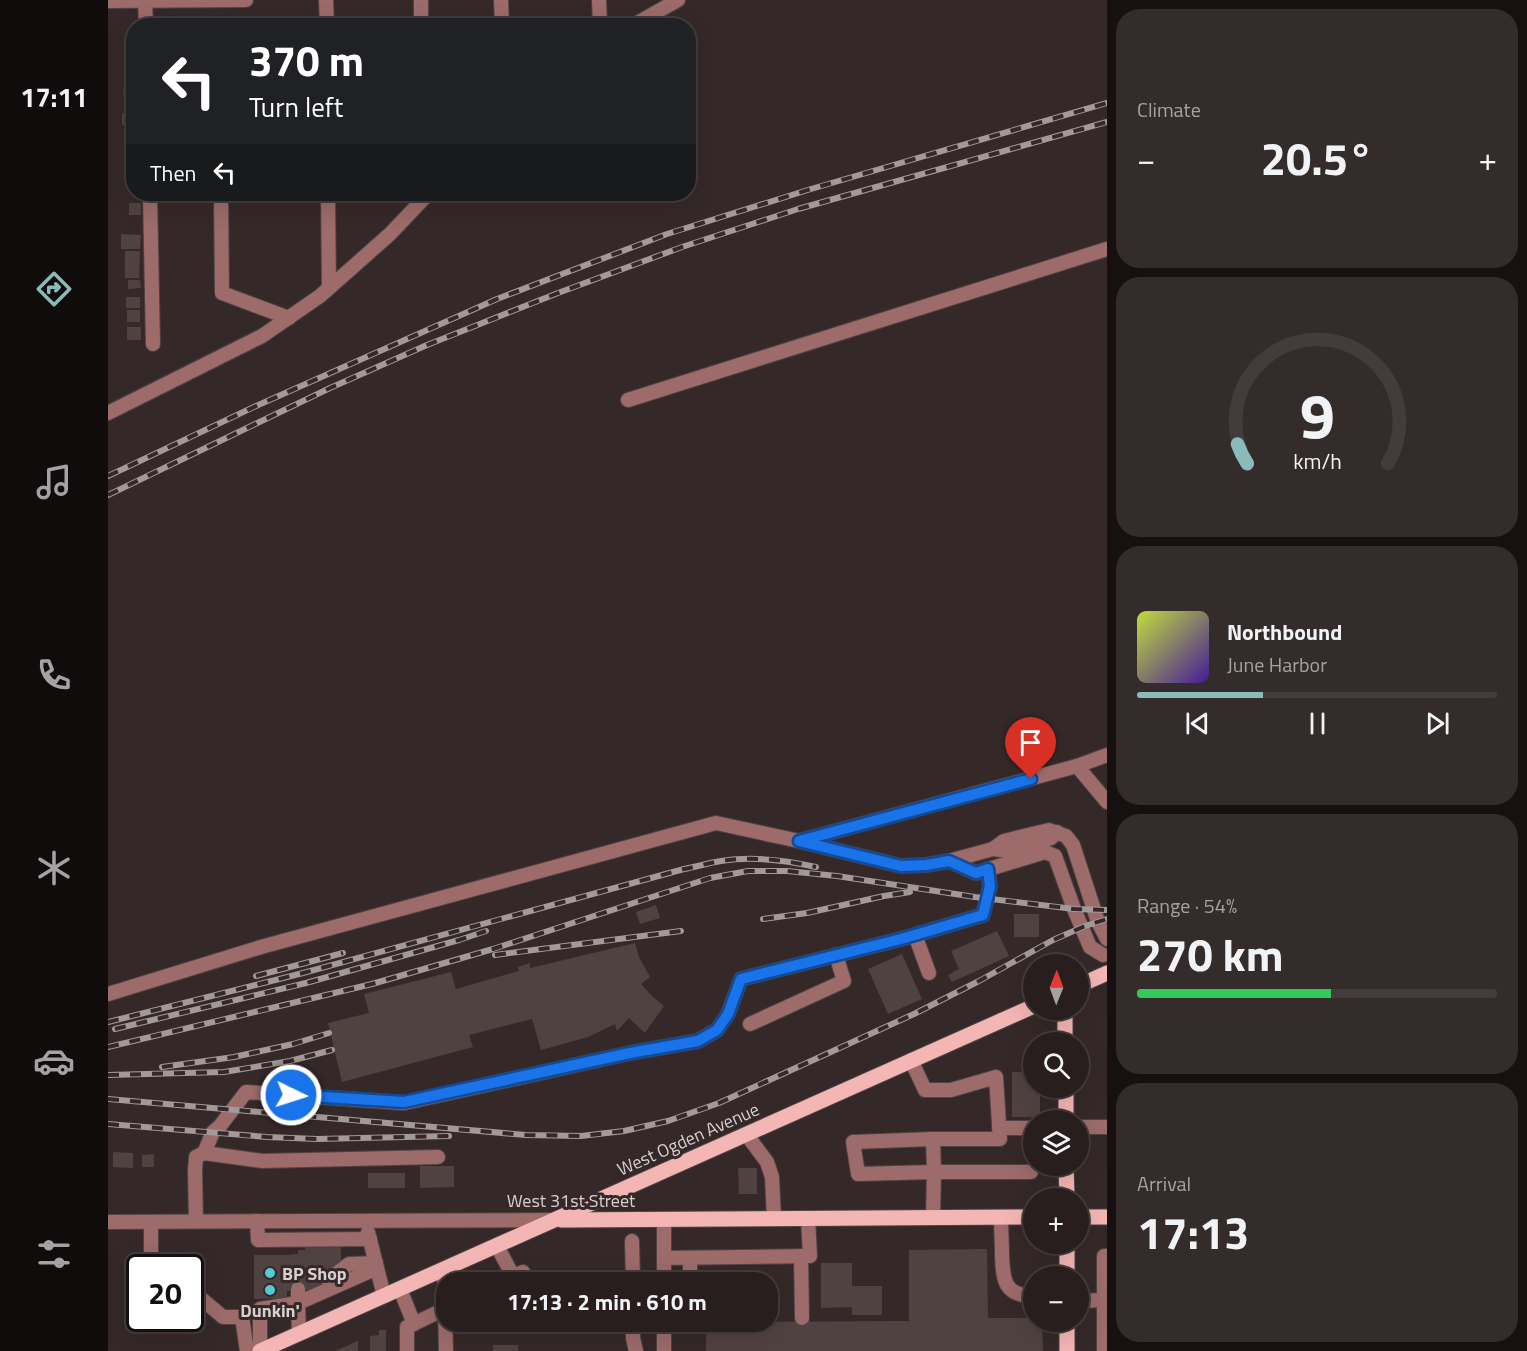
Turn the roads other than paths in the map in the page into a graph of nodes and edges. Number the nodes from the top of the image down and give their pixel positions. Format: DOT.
graph roads {
  1 [pos="246,0"];
  2 [pos="326,0"];
  3 [pos="421,0"];
  4 [pos="501,0"];
  5 [pos="599,0"];
  6 [pos="678,0"];
  7 [pos="145,1"];
  8 [pos="108,2"];
  9 [pos="146,18"];
  10 [pos="327,18"];
  11 [pos="421,18"];
  12 [pos="502,18"];
  13 [pos="600,18"];
  14 [pos="646,18"];
  15 [pos="150,201"];
  16 [pos="221,201"];
  17 [pos="328,201"];
  18 [pos="420,201"];
  19 [pos="1107,249"];
  20 [pos="329,288"];
  21 [pos="289,318"];
  22 [pos="153,344"];
  23 [pos="628,400"];
  24 [pos="108,413"];
  25 [pos="1107,755"];
  26 [pos="1077,766"];
  27 [pos="1107,802"];
  28 [pos="799,841"];
  29 [pos="949,861"];
  30 [pos="988,869"];
  31 [pos="915,935"];
  32 [pos="1106,951"];
  33 [pos="836,955"];
  34 [pos="929,973"];
  35 [pos="1107,973"];
  36 [pos="1089,981"];
  37 [pos="108,994"];
  38 [pos="1023,1011"];
  39 [pos="750,1024"];
  40 [pos="911,1060"];
  41 [pos="1107,1121"];
  42 [pos="1089,1127"];
  43 [pos="1107,1127"];
  44 [pos="999,1128"];
  45 [pos="1023,1128"];
  46 [pos="746,1134"];
  47 [pos="933,1139"];
  48 [pos="204,1153"];
  49 [pos="438,1157"];
  50 [pos="934,1172"];
  51 [pos="1023,1172"];
  52 [pos="1001,1217"];
  53 [pos="1023,1217"];
  54 [pos="1089,1217"];
  55 [pos="1107,1217"];
  56 [pos="774,1218"];
  57 [pos="808,1218"];
  58 [pos="933,1218"];
  59 [pos="664,1219"];
  60 [pos="555,1220"];
  61 [pos="196,1221"];
  62 [pos="257,1221"];
  63 [pos="365,1221"];
  64 [pos="108,1222"];
  65 [pos="151,1222"];
  66 [pos="369,1239"];
  67 [pos="297,1240"];
  68 [pos="632,1241"];
  69 [pos="497,1246"];
  70 [pos="151,1254"];
  71 [pos="297,1254"];
  72 [pos="801,1256"];
  73 [pos="1107,1256"];
  74 [pos="664,1258"];
  75 [pos="690,1258"];
  76 [pos="376,1266"];
  77 [pos="440,1271"];
  78 [pos="508,1272"];
  79 [pos="633,1272"];
  80 [pos="664,1272"];
  81 [pos="690,1272"];
  82 [pos="328,1280"];
  83 [pos="400,1289"];
  84 [pos="1023,1295"];
  85 [pos="298,1296"];
  86 [pos="384,1296"];
  87 [pos="1104,1300"];
  88 [pos="204,1301"];
  89 [pos="1089,1301"];
  90 [pos="436,1313"];
  91 [pos="802,1318"];
  92 [pos="414,1324"];
  93 [pos="446,1332"];
  94 [pos="633,1332"];
  95 [pos="664,1332"];
  96 [pos="1067,1332"];
  97 [pos="298,1334"];
  98 [pos="247,1351"];
  99 [pos="260,1351"];
  100 [pos="407,1351"];
  101 [pos="446,1351"];
  102 [pos="636,1351"];
  103 [pos="664,1351"];
  104 [pos="1067,1351"];
  105 [pos="1104,1351"];
  1 -- 7 [label="street"];
  2 -- 10 [label="street"];
  3 -- 11 [label="street"];
  4 -- 12 [label="street"];
  5 -- 13 [label="street"];
  6 -- 14 [label="street"];
  7 -- 8 [label="street"];
  7 -- 9 [label="street"];
  15 -- 22 [label="street"];
  16 -- 21 [label="street"];
  17 -- 20 [label="street"];
  18 -- 20 [label="street"];
  19 -- 23 [label="street"];
  20 -- 21 [label="street"];
  21 -- 24 [label="street"];
  25 -- 26 [label="street"];
  26 -- 27 [label="street"];
  26 -- 28 [label="street"];
  28 -- 29 [label="street"];
  28 -- 37 [label="street"];
  29 -- 30 [label="street"];
  29 -- 32 [label="street"];
  30 -- 31 [label="street"];
  30 -- 32 [label="street"];
  31 -- 33 [label="street"];
  31 -- 34 [label="street"];
  33 -- 39 [label="street"];
  33 -- 48 [label="street"];
  35 -- 36 [label="main road"];
  38 -- 40 [label="main road, West Ogden Avenue"];
  40 -- 44 [label="street"];
  40 -- 46 [label="main road, West Ogden Avenue"];
  41 -- 43 [label="street"];
  42 -- 43 [label="street"];
  44 -- 45 [label="street"];
  44 -- 47 [label="street"];
  46 -- 56 [label="street"];
  46 -- 60 [label="main road, West Ogden Avenue"];
  47 -- 50 [label="street"];
  47 -- 50 [label="street"];
  48 -- 49 [label="street"];
  48 -- 61 [label="street"];
  50 -- 51 [label="street"];
  50 -- 58 [label="street"];
  52 -- 53 [label="main road, West 31st Street"];
  52 -- 58 [label="main road, West 31st Street"];
  52 -- 84 [label="street"];
  54 -- 55 [label="main road"];
  56 -- 57 [label="main road, West 31st Street"];
  56 -- 59 [label="main road, West 31st Street"];
  57 -- 58 [label="main road, West 31st Street"];
  57 -- 72 [label="street"];
  59 -- 60 [label="main road, West 31st Street"];
  59 -- 74 [label="street"];
  60 -- 63 [label="street, West 31st Street"];
  60 -- 69 [label="main road, West Ogden Avenue"];
  61 -- 62 [label="street, West 31st Street"];
  61 -- 65 [label="street, West 31st Street"];
  62 -- 63 [label="street, West 31st Street"];
  62 -- 67 [label="street"];
  63 -- 66 [label="street"];
  64 -- 65 [label="street, West 31st Street"];
  65 -- 70 [label="street"];
  66 -- 67 [label="street"];
  66 -- 76 [label="street"];
  67 -- 71 [label="street"];
  68 -- 79 [label="street"];
  69 -- 77 [label="main road, West Ogden Avenue"];
  69 -- 78 [label="street"];
  72 -- 75 [label="street"];
  72 -- 91 [label="street"];
  73 -- 87 [label="street"];
  74 -- 75 [label="street"];
  74 -- 80 [label="street"];
  75 -- 81 [label="street"];
  76 -- 82 [label="street"];
  76 -- 85 [label="street"];
  76 -- 86 [label="street"];
  77 -- 83 [label="main road, West Ogden Avenue"];
  83 -- 86 [label="main road, West Ogden Avenue"];
  83 -- 92 [label="street"];
  85 -- 97 [label="street"];
  85 -- 99 [label="street"];
  86 -- 97 [label="main road, West Ogden Avenue"];
  87 -- 89 [label="street"];
  87 -- 105 [label="street"];
  88 -- 98 [label="street"];
  90 -- 92 [label="street"];
  92 -- 100 [label="street"];
  93 -- 101 [label="street"];
  94 -- 102 [label="street"];
  95 -- 103 [label="street"];
  96 -- 104 [label="main road"];
  97 -- 99 [label="main road, West Ogden Avenue"];
}
